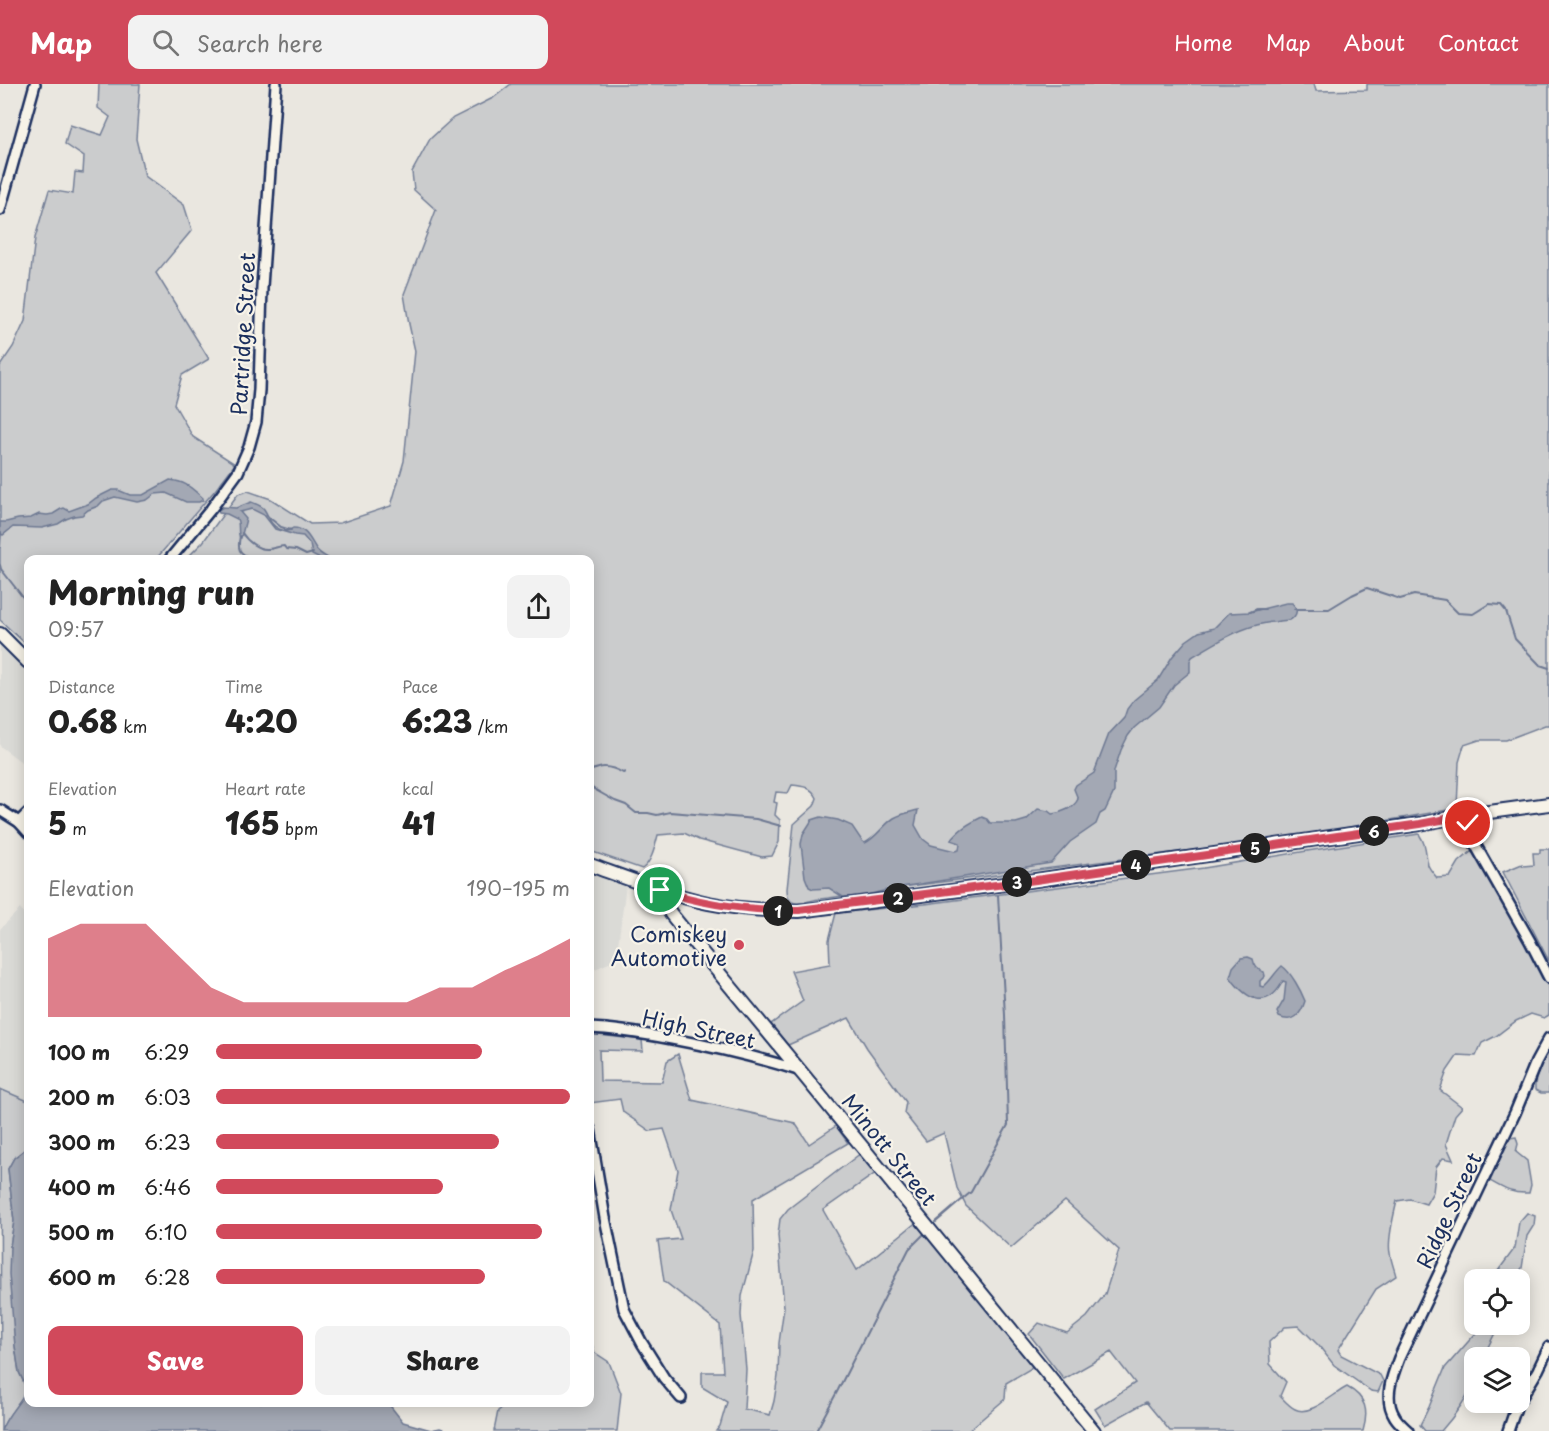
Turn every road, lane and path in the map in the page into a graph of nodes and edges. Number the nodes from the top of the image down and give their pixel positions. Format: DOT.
graph roads {
  1 [pos="35,84"];
  2 [pos="276,84"];
  3 [pos="0,210"];
  4 [pos="174,555"];
  5 [pos="0,634"];
  6 [pos="24,658"];
  7 [pos="1549,804"];
  8 [pos="0,810"];
  9 [pos="1467,815"];
  10 [pos="24,817"];
  11 [pos="19,822"];
  12 [pos="24,828"];
  13 [pos="594,866"];
  14 [pos="660,890"];
  15 [pos="1549,978"];
  16 [pos="594,1028"];
  17 [pos="1549,1038"];
  18 [pos="800,1071"];
  19 [pos="594,1154"];
  20 [pos="594,1192"];
  21 [pos="600,1192"];
  22 [pos="1549,1347"];
  23 [pos="1530,1383"];
  24 [pos="681,1398"];
  25 [pos="1515,1413"];
  26 [pos="1094,1431"];
  27 [pos="1408,1431"];
  28 [pos="1508,1431"];
  1 -- 3 [label="street"];
  2 -- 4 [label="street, Partridge Street"];
  5 -- 6 [label="main road"];
  7 -- 9 [label="main road"];
  8 -- 11 [label="street"];
  9 -- 14 [label="main road"];
  9 -- 15 [label="street"];
  10 -- 11 [label="street"];
  11 -- 12 [label="street"];
  13 -- 14 [label="main road"];
  14 -- 18 [label="main road, Minott Street"];
  16 -- 18 [label="street, High Street"];
  17 -- 27 [label="street, Ridge Street"];
  18 -- 26 [label="main road, Minott Street"];
  19 -- 21 [label="street"];
  20 -- 21 [label="street"];
  21 -- 24 [label="street"];
  22 -- 23 [label="street"];
  25 -- 28 [label="street"];
}
